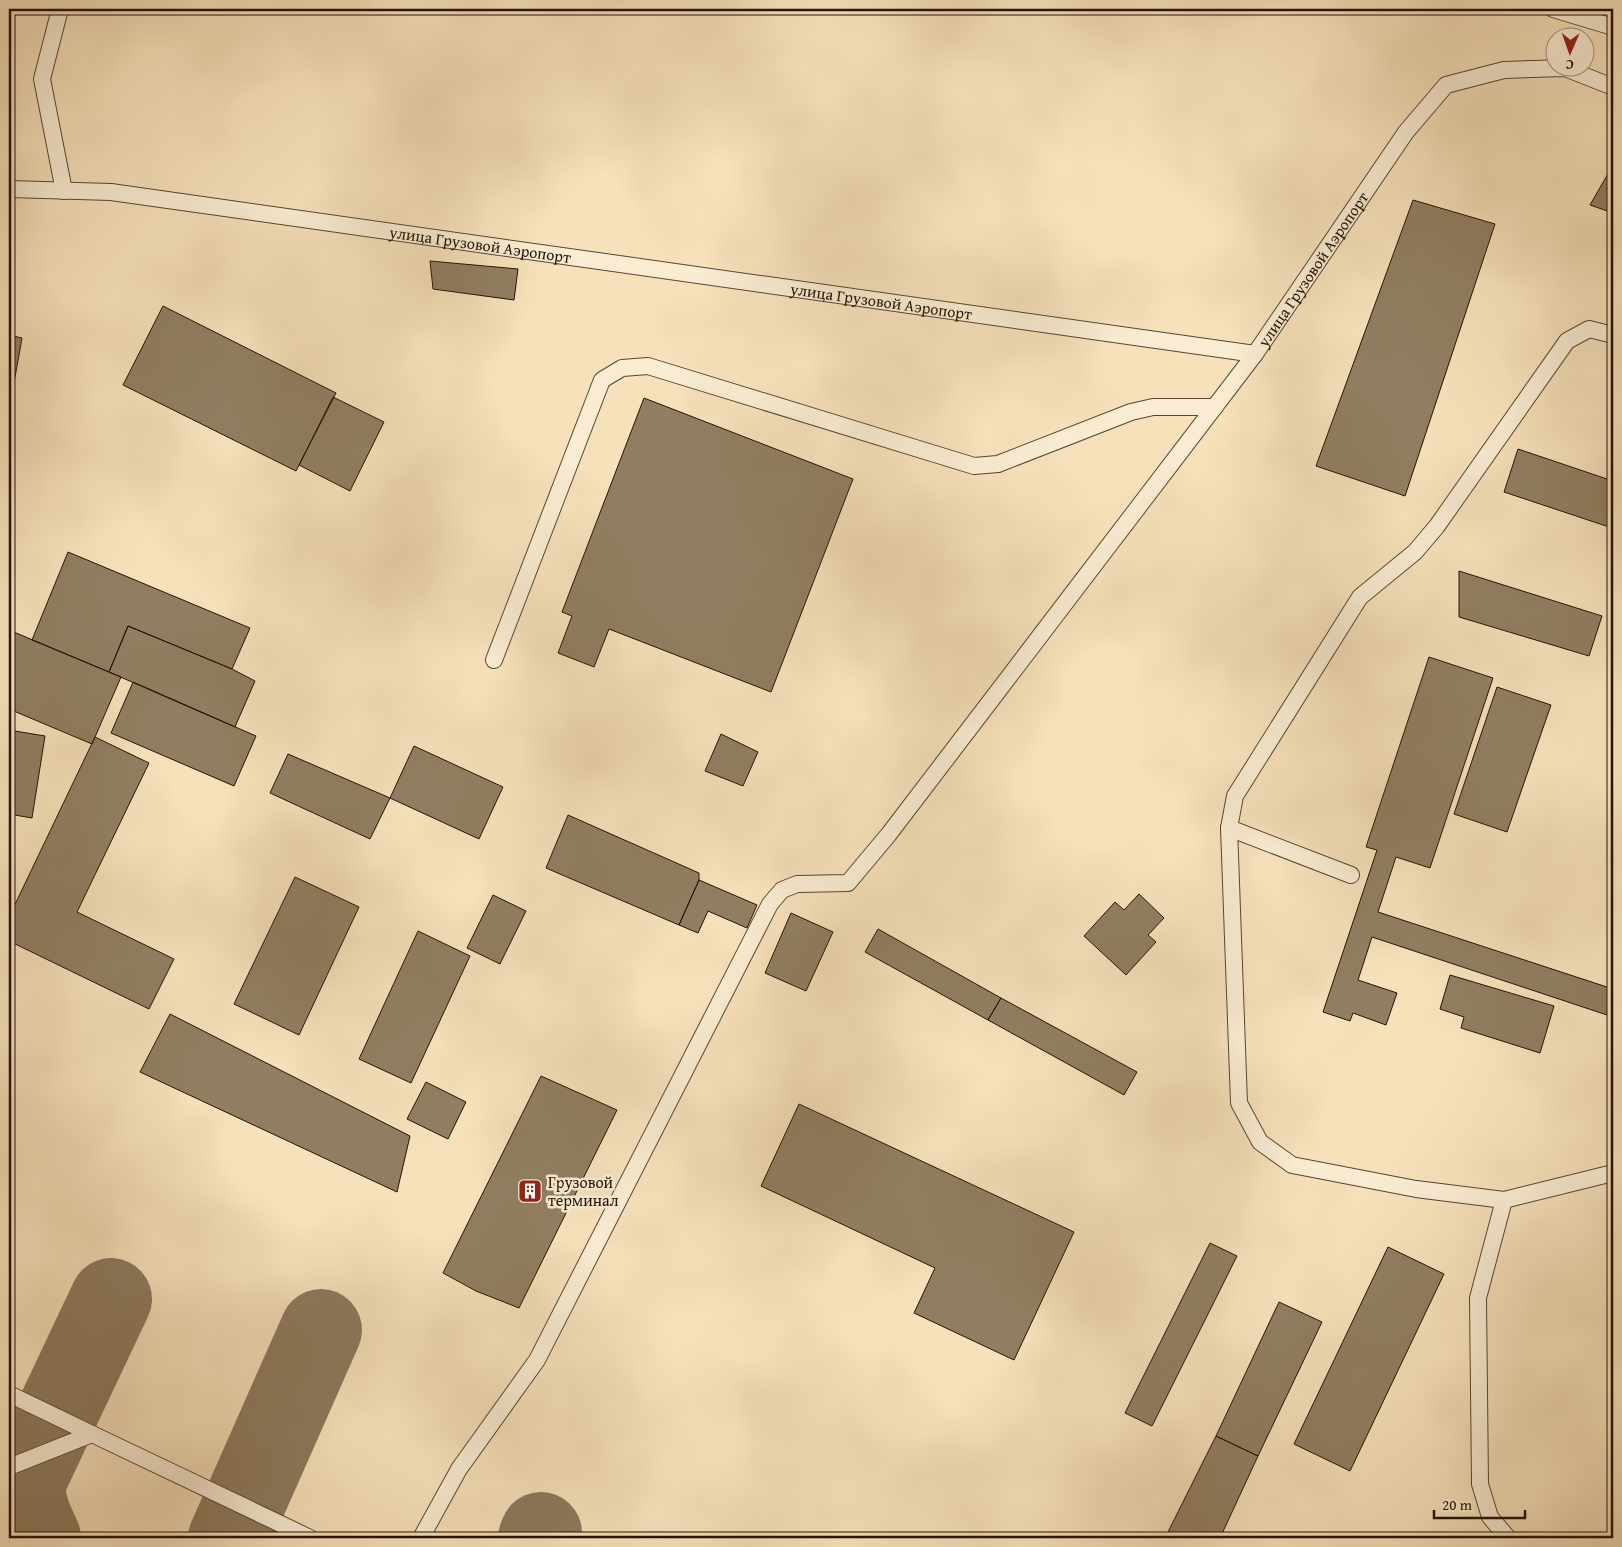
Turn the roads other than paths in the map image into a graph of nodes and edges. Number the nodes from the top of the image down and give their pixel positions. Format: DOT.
graph roads {
  1 [pos="60,9"];
  2 [pos="1553,9"];
  3 [pos="1613,27"];
  4 [pos="1613,86"];
  5 [pos="9,189"];
  6 [pos="64,191"];
  7 [pos="1613,335"];
  8 [pos="1255,354"];
  9 [pos="1215,407"];
  10 [pos="494,660"];
  11 [pos="1229,828"];
  12 [pos="1350,875"];
  13 [pos="1613,1173"];
  14 [pos="1504,1200"];
  15 [pos="9,1394"];
  16 [pos="92,1434"];
  17 [pos="9,1467"];
  18 [pos="310,1538"];
  19 [pos="421,1538"];
  20 [pos="1508,1538"];
  1 -- 6 [label="lane"];
  2 -- 3 [label="lane"];
  4 -- 8 [label="lane, улица Грузовой Аэропорт"];
  5 -- 6 [label="lane, улица Грузовой Аэропорт"];
  6 -- 8 [label="lane, улица Грузовой Аэропорт"];
  7 -- 11 [label="lane"];
  8 -- 9 [label="lane"];
  9 -- 10 [label="lane"];
  9 -- 19 [label="lane"];
  11 -- 12 [label="lane"];
  11 -- 14 [label="lane"];
  13 -- 14 [label="lane"];
  14 -- 20 [label="lane"];
  15 -- 16 [label="lane"];
  16 -- 17 [label="lane"];
  16 -- 18 [label="lane"];
}
